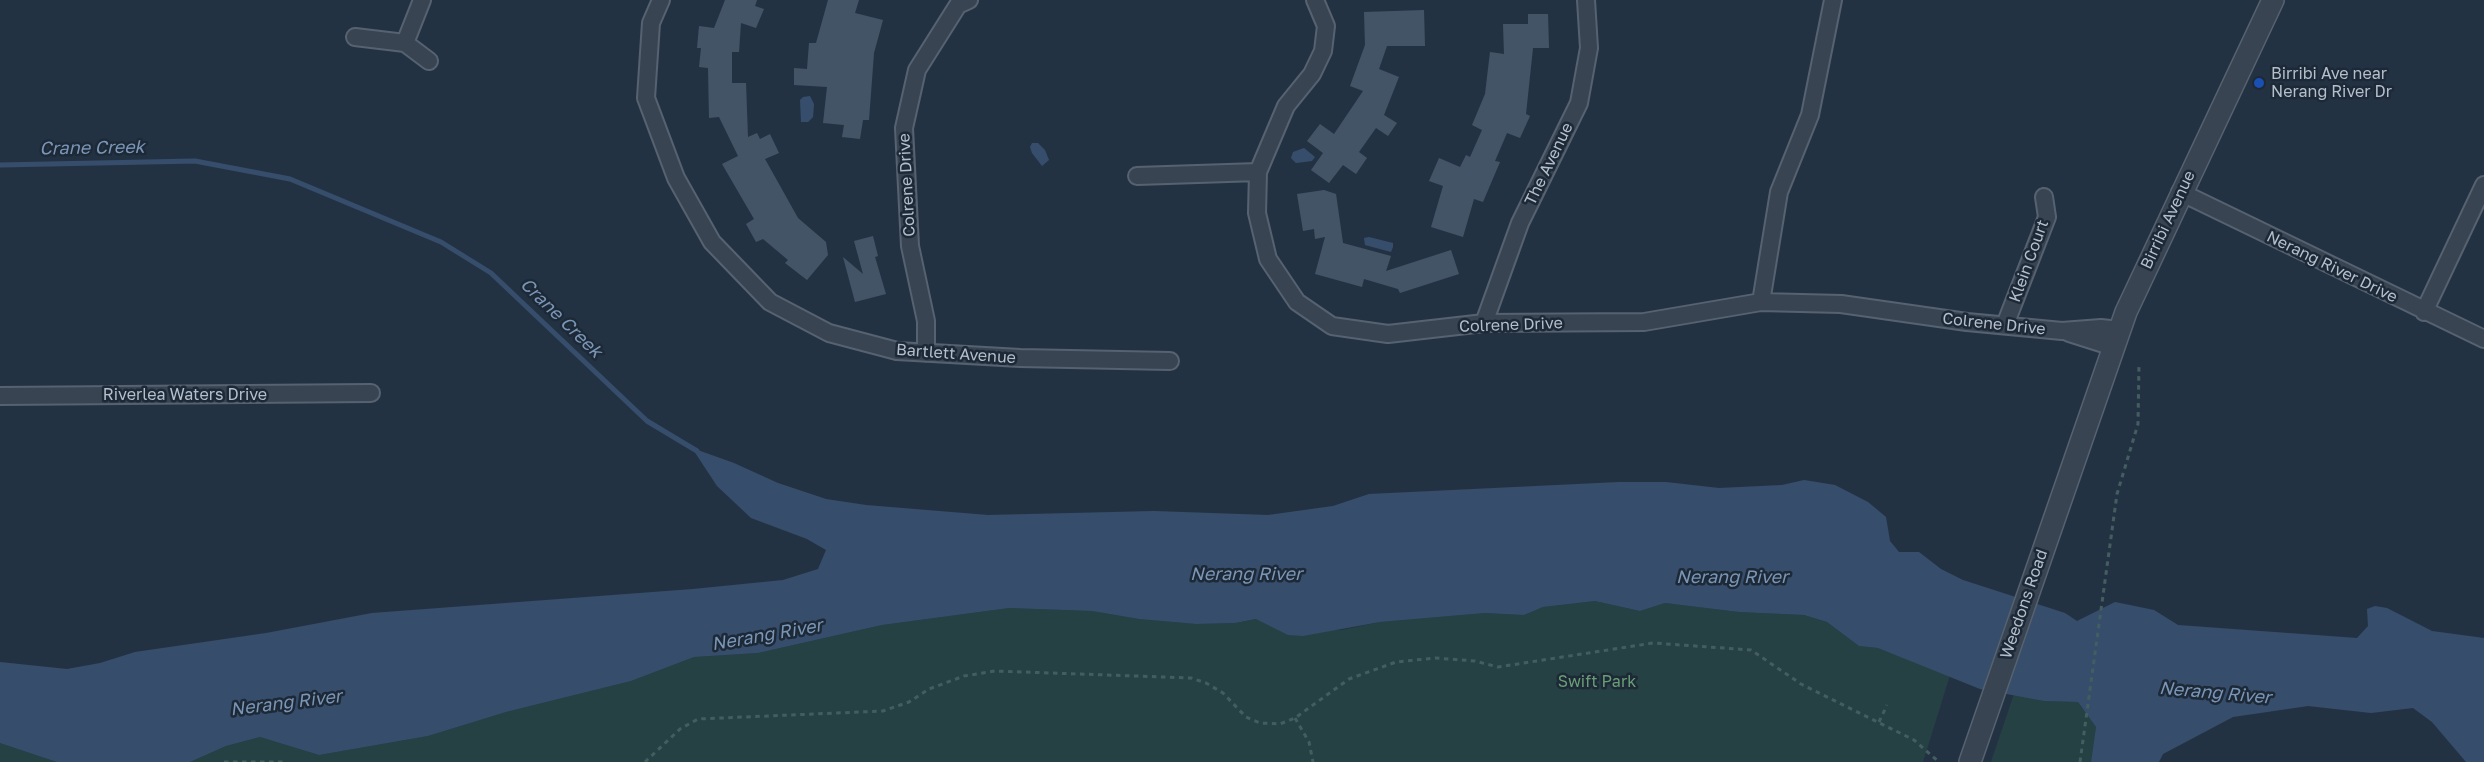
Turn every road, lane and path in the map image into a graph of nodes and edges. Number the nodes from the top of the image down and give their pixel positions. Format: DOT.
graph roads {
  1 [pos="422,0"];
  2 [pos="661,0"];
  3 [pos="969,0"];
  4 [pos="1315,0"];
  5 [pos="1586,0"];
  6 [pos="1833,0"];
  7 [pos="2273,0"];
  8 [pos="355,37"];
  9 [pos="405,44"];
  10 [pos="429,61"];
  11 [pos="1258,172"];
  12 [pos="1137,176"];
  13 [pos="2484,185"];
  14 [pos="2180,192"];
  15 [pos="2044,197"];
  16 [pos="1761,302"];
  17 [pos="2424,312"];
  18 [pos="1484,323"];
  19 [pos="2005,325"];
  20 [pos="2116,339"];
  21 [pos="2484,339"];
  22 [pos="926,353"];
  23 [pos="1170,361"];
  24 [pos="2139,363"];
  25 [pos="371,393"];
  26 [pos="0,396"];
  27 [pos="2079,445"];
  28 [pos="1887,705"];
  29 [pos="1295,718"];
  30 [pos="1879,722"];
  31 [pos="224,762"];
  32 [pos="285,762"];
  33 [pos="645,762"];
  34 [pos="1313,762"];
  35 [pos="1939,762"];
  36 [pos="1970,762"];
  37 [pos="2080,762"];
  1 -- 9 [label="street"];
  2 -- 22 [label="street, Bartlett Avenue"];
  3 -- 22 [label="street, Colrene Drive"];
  4 -- 11 [label="street, Colrene Drive"];
  5 -- 18 [label="street, The Avenue"];
  6 -- 16 [label="street"];
  7 -- 14 [label="street, Birribi Avenue"];
  8 -- 9 [label="street"];
  9 -- 10 [label="street"];
  11 -- 12 [label="street"];
  11 -- 18 [label="street, Colrene Drive"];
  13 -- 17 [label="street"];
  14 -- 17 [label="street, Nerang River Drive"];
  14 -- 20 [label="street, Birribi Avenue"];
  15 -- 19 [label="street, Klein Court"];
  16 -- 18 [label="street, Colrene Drive"];
  16 -- 19 [label="street, Colrene Drive"];
  17 -- 21 [label="street, Nerang River Drive"];
  19 -- 20 [label="street, Colrene Drive"];
  20 -- 27 [label="street, Birribi Avenue"];
  22 -- 23 [label="street, Bartlett Avenue"];
  24 -- 37 [label="path"];
  25 -- 26 [label="street, Riverlea Waters Drive"];
  27 -- 36 [label="street, Weedons Road"];
  28 -- 30 [label="path"];
  29 -- 30 [label="path"];
  29 -- 33 [label="path"];
  29 -- 34 [label="path"];
  30 -- 35 [label="path"];
  31 -- 32 [label="path"];
}
